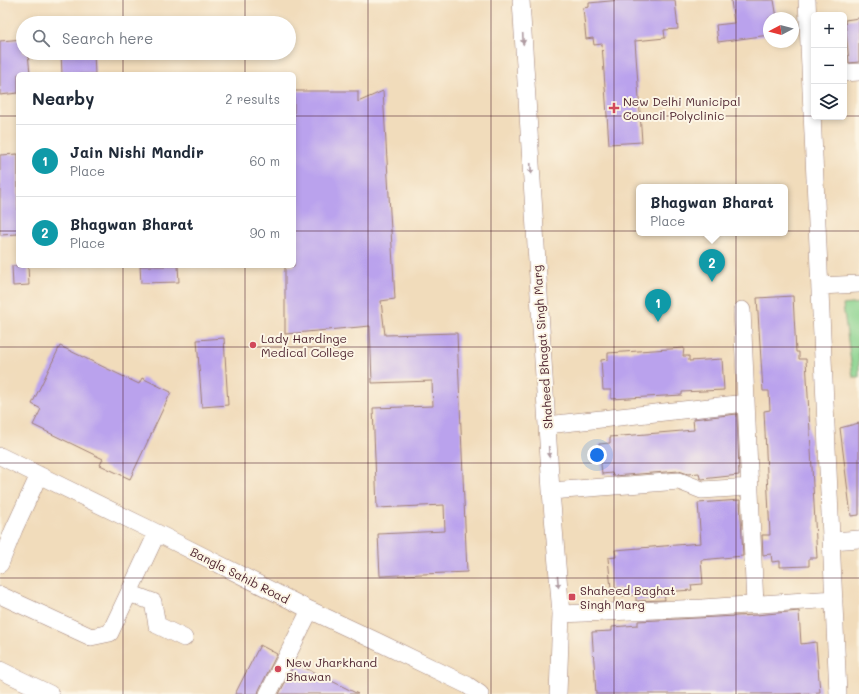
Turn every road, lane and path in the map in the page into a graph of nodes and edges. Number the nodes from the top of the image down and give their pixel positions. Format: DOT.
graph roads {
  1 [pos="521,0"];
  2 [pos="807,0"];
  3 [pos="811,60"];
  4 [pos="859,72"];
  5 [pos="847,73"];
  6 [pos="812,84"];
  7 [pos="859,284"];
  8 [pos="820,286"];
  9 [pos="742,310"];
  10 [pos="746,403"];
  11 [pos="547,425"];
  12 [pos="0,456"];
  13 [pos="39,475"];
  14 [pos="750,487"];
  15 [pos="551,491"];
  16 [pos="7,525"];
  17 [pos="157,533"];
  18 [pos="859,539"];
  19 [pos="832,541"];
  20 [pos="0,564"];
  21 [pos="129,593"];
  22 [pos="0,595"];
  23 [pos="834,599"];
  24 [pos="755,604"];
  25 [pos="310,610"];
  26 [pos="561,614"];
  27 [pos="184,638"];
  28 [pos="0,670"];
  29 [pos="470,691"];
  30 [pos="50,694"];
  31 [pos="268,694"];
  32 [pos="558,694"];
  33 [pos="838,694"];
  1 -- 11 [label="street, Shaheed Bhagat Singh Marg, one-way"];
  2 -- 3 [label="street"];
  4 -- 5 [label="street"];
  6 -- 8 [label="street"];
  7 -- 8 [label="street"];
  8 -- 19 [label="street"];
  9 -- 10 [label="street"];
  10 -- 11 [label="street"];
  10 -- 14 [label="street"];
  11 -- 15 [label="street, Shaheed Bhagat Singh Marg, one-way"];
  12 -- 13 [label="street, Bangla Sahib Road"];
  13 -- 16 [label="street"];
  13 -- 17 [label="street, Bangla Sahib Road"];
  14 -- 15 [label="street"];
  14 -- 24 [label="street"];
  15 -- 26 [label="street, Shaheed Bhagat Singh Marg, one-way"];
  16 -- 20 [label="street"];
  17 -- 21 [label="street"];
  17 -- 25 [label="street, Bangla Sahib Road"];
  18 -- 19 [label="street"];
  19 -- 23 [label="street"];
  21 -- 22 [label="street"];
  21 -- 27 [label="street"];
  23 -- 24 [label="street"];
  23 -- 33 [label="street"];
  24 -- 26 [label="street"];
  25 -- 29 [label="street, Bangla Sahib Road"];
  25 -- 31 [label="street"];
  26 -- 32 [label="street, Shaheed Bhagat Singh Marg"];
  28 -- 30 [label="street"];
}
